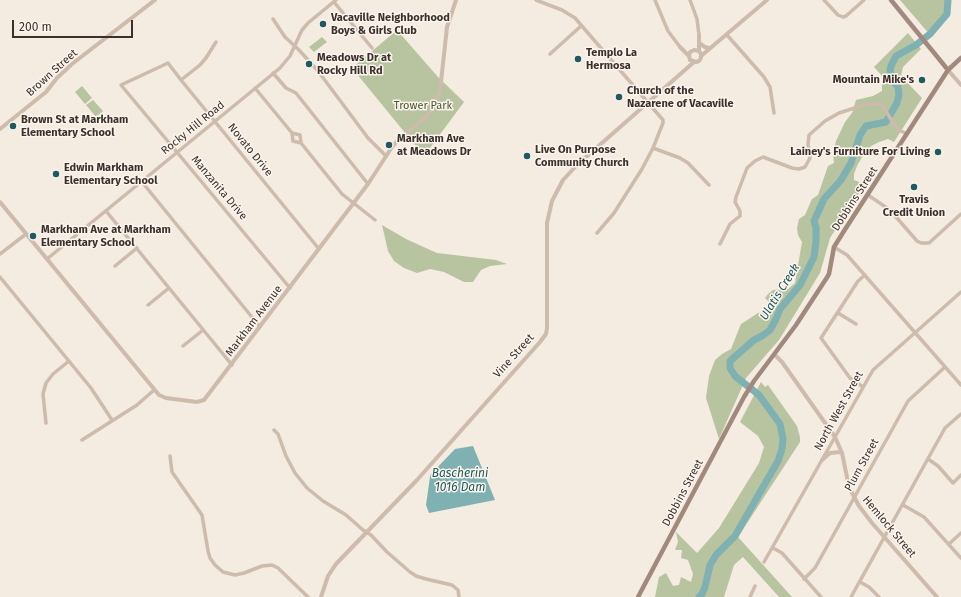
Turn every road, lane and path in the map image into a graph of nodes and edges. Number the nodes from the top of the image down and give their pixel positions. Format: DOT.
graph roads {
  1 [pos="155,0"];
  2 [pos="456,0"];
  3 [pos="536,0"];
  4 [pos="655,0"];
  5 [pos="690,0"];
  6 [pos="766,0"];
  7 [pos="824,0"];
  8 [pos="864,0"];
  9 [pos="891,0"];
  10 [pos="335,1"];
  11 [pos="273,19"];
  12 [pos="581,26"];
  13 [pos="699,35"];
  14 [pos="726,35"];
  15 [pos="216,42"];
  16 [pos="699,43"];
  17 [pos="294,46"];
  18 [pos="714,46"];
  19 [pos="680,47"];
  20 [pos="372,48"];
  21 [pos="709,48"];
  22 [pos="550,54"];
  23 [pos="695,55"];
  24 [pos="961,58"];
  25 [pos="168,63"];
  26 [pos="948,70"];
  27 [pos="274,73"];
  28 [pos="181,80"];
  29 [pos="961,85"];
  30 [pos="255,88"];
  31 [pos="649,103"];
  32 [pos="774,113"];
  33 [pos="214,122"];
  34 [pos="0,129"];
  35 [pos="292,133"];
  36 [pos="907,134"];
  37 [pos="301,143"];
  38 [pos="653,148"];
  39 [pos="177,152"];
  40 [pos="386,156"];
  41 [pos="142,182"];
  42 [pos="368,184"];
  43 [pos="709,185"];
  44 [pos="868,195"];
  45 [pos="0,202"];
  46 [pos="354,203"];
  47 [pos="106,211"];
  48 [pos="961,214"];
  49 [pos="375,220"];
  50 [pos="597,233"];
  51 [pos="26,234"];
  52 [pos="720,244"];
  53 [pos="834,247"];
  54 [pos="137,248"];
  55 [pos="319,249"];
  56 [pos="0,254"];
  57 [pos="47,259"];
  58 [pos="115,266"];
  59 [pos="865,275"];
  60 [pos="0,277"];
  61 [pos="169,288"];
  62 [pos="290,288"];
  63 [pos="961,292"];
  64 [pos="148,305"];
  65 [pos="838,313"];
  66 [pos="856,324"];
  67 [pos="260,327"];
  68 [pos="203,330"];
  69 [pos="915,332"];
  70 [pos="183,346"];
  71 [pos="775,355"];
  72 [pos="69,361"];
  73 [pos="232,365"];
  74 [pos="945,367"];
  75 [pos="961,385"];
  76 [pos="863,387"];
  77 [pos="154,390"];
  78 [pos="961,414"];
  79 [pos="112,420"];
  80 [pos="46,423"];
  81 [pos="274,430"];
  82 [pos="835,438"];
  83 [pos="82,440"];
  84 [pos="841,452"];
  85 [pos="170,456"];
  86 [pos="928,459"];
  87 [pos="822,460"];
  88 [pos="961,475"];
  89 [pos="854,497"];
  90 [pos="903,505"];
  91 [pos="367,532"];
  92 [pos="961,533"];
  93 [pos="884,536"];
  94 [pos="949,544"];
  95 [pos="773,548"];
  96 [pos="961,558"];
  97 [pos="764,562"];
  98 [pos="804,579"];
  99 [pos="860,582"];
  100 [pos="755,586"];
  101 [pos="308,597"];
  102 [pos="321,597"];
  103 [pos="460,597"];
  104 [pos="638,597"];
  105 [pos="750,597"];
  106 [pos="820,597"];
  107 [pos="851,597"];
  108 [pos="879,597"];
  109 [pos="937,597"];
  1 -- 34 [label="street, Brown Street"];
  2 -- 40 [label="street, Markham Avenue"];
  3 -- 12 [label="street"];
  4 -- 19 [label="street"];
  5 -- 13 [label="street"];
  6 -- 14 [label="street, Vine Street"];
  7 -- 8 [label="street"];
  9 -- 26 [label="main road"];
  10 -- 17 [label="street, Rocky Hill Road"];
  10 -- 20 [label="street"];
  11 -- 17 [label="street"];
  12 -- 22 [label="street"];
  12 -- 31 [label="street"];
  13 -- 16 [label="street"];
  13 -- 23 [label="street"];
  14 -- 18 [label="street, Vine Street"];
  14 -- 32 [label="street"];
  15 -- 28 [label="street"];
  16 -- 21 [label="street"];
  16 -- 23 [label="street"];
  17 -- 27 [label="street, Rocky Hill Road"];
  17 -- 40 [label="street"];
  18 -- 21 [label="street, Vine Street"];
  18 -- 23 [label="street, Vine Street"];
  19 -- 23 [label="street"];
  21 -- 23 [label="street, Vine Street"];
  23 -- 31 [label="street, Vine Street"];
  24 -- 26 [label="main road, Dobbins Street"];
  25 -- 28 [label="street, Novato Drive"];
  25 -- 39 [label="street, Manzanita Drive"];
  26 -- 29 [label="street"];
  26 -- 36 [label="main road, Dobbins Street"];
  27 -- 30 [label="street, Rocky Hill Road"];
  27 -- 42 [label="street"];
  28 -- 33 [label="street, Novato Drive"];
  30 -- 33 [label="street, Rocky Hill Road"];
  30 -- 35 [label="street"];
  31 -- 38 [label="street"];
  31 -- 91 [label="street, Vine Street"];
  33 -- 39 [label="street, Rocky Hill Road"];
  33 -- 55 [label="street, Novato Drive"];
  35 -- 37 [label="street"];
  35 -- 37 [label="street"];
  36 -- 44 [label="main road, Dobbins Street"];
  36 -- 52 [label="street"];
  37 -- 46 [label="street"];
  38 -- 43 [label="street"];
  38 -- 50 [label="street"];
  39 -- 41 [label="street, Rocky Hill Road"];
  39 -- 62 [label="street, Manzanita Drive"];
  40 -- 42 [label="street, Markham Avenue"];
  41 -- 47 [label="street, Rocky Hill Road"];
  41 -- 67 [label="street"];
  42 -- 46 [label="street, Markham Avenue"];
  44 -- 48 [label="street"];
  44 -- 53 [label="main road, Dobbins Street"];
  45 -- 51 [label="street, Markham Avenue"];
  46 -- 49 [label="street"];
  46 -- 55 [label="street, Markham Avenue"];
  47 -- 54 [label="street"];
  47 -- 57 [label="street, Rocky Hill Road"];
  51 -- 56 [label="street"];
  51 -- 57 [label="street, Markham Avenue"];
  53 -- 59 [label="street"];
  53 -- 71 [label="main road, Dobbins Street"];
  54 -- 58 [label="street"];
  54 -- 61 [label="street"];
  55 -- 62 [label="street, Markham Avenue"];
  57 -- 77 [label="street, Markham Avenue"];
  59 -- 65 [label="street"];
  59 -- 69 [label="street"];
  60 -- 72 [label="street"];
  61 -- 64 [label="street"];
  61 -- 68 [label="street"];
  62 -- 67 [label="street, Markham Avenue"];
  63 -- 69 [label="street, North West Street"];
  65 -- 66 [label="street"];
  65 -- 76 [label="street"];
  67 -- 73 [label="street, Markham Avenue"];
  68 -- 70 [label="street"];
  68 -- 73 [label="street"];
  69 -- 74 [label="street"];
  69 -- 76 [label="street, North West Street"];
  71 -- 82 [label="street, Hemlock Street"];
  71 -- 104 [label="main road, Dobbins Street"];
  72 -- 79 [label="street"];
  72 -- 80 [label="street"];
  73 -- 77 [label="street, Markham Avenue"];
  74 -- 75 [label="street"];
  74 -- 89 [label="street, Plum Street"];
  76 -- 82 [label="street, North West Street"];
  77 -- 79 [label="street"];
  78 -- 86 [label="street"];
  79 -- 83 [label="street"];
  81 -- 91 [label="street"];
  82 -- 84 [label="street, Hemlock Street"];
  82 -- 87 [label="street, North West Street"];
  84 -- 87 [label="street"];
  84 -- 89 [label="street, Hemlock Street"];
  85 -- 101 [label="street"];
  86 -- 88 [label="street"];
  86 -- 90 [label="street"];
  87 -- 95 [label="street, North West Street"];
  89 -- 93 [label="street, Hemlock Street"];
  89 -- 98 [label="street, Plum Street"];
  90 -- 93 [label="street"];
  90 -- 94 [label="street"];
  91 -- 102 [label="street, Vine Street"];
  91 -- 103 [label="street"];
  92 -- 94 [label="street"];
  93 -- 99 [label="street"];
  93 -- 109 [label="street, Hemlock Street"];
  94 -- 96 [label="street"];
  95 -- 97 [label="street, North West Street"];
  95 -- 98 [label="street"];
  98 -- 106 [label="street"];
  99 -- 107 [label="street"];
  99 -- 108 [label="street"];
  100 -- 105 [label="street"];
}
